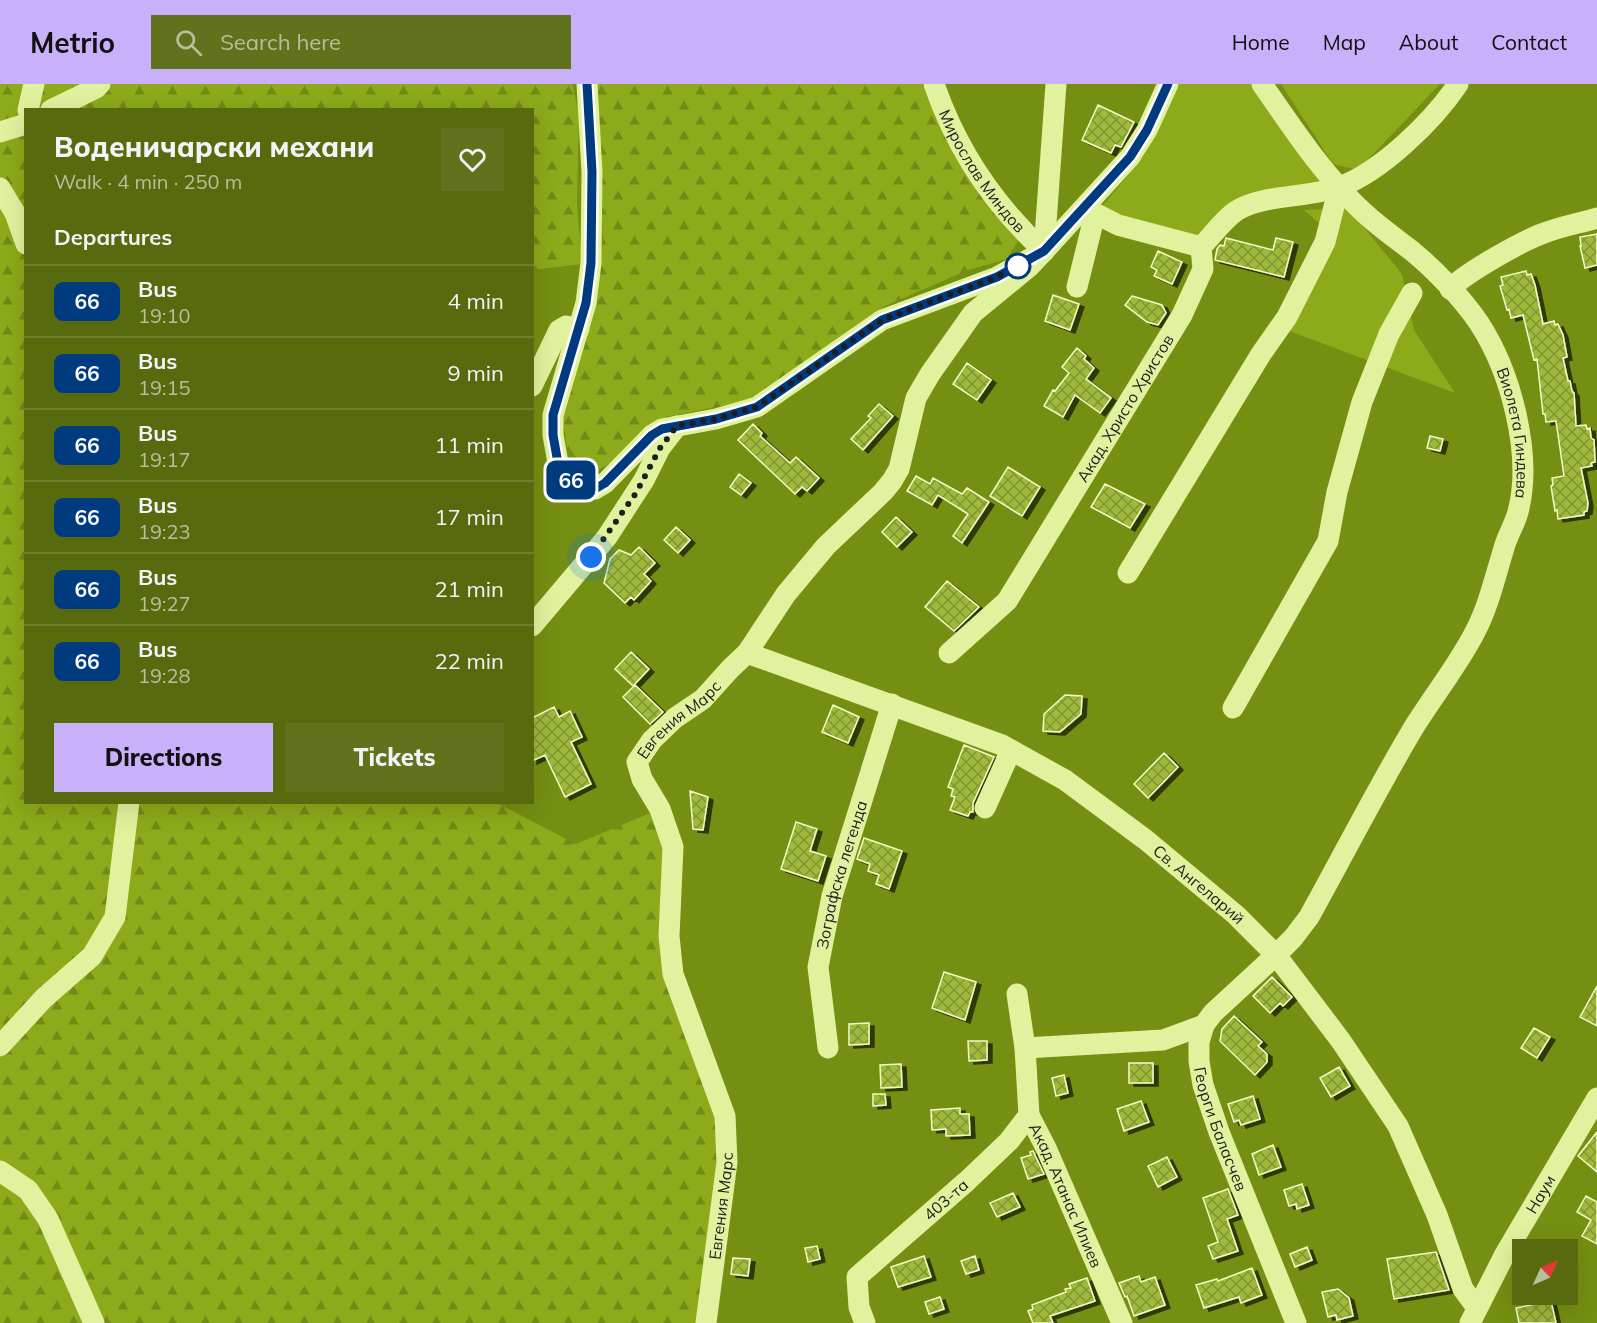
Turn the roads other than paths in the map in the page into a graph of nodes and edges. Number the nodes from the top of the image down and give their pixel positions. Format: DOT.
graph roads {
  1 [pos="34,84"];
  2 [pos="100,84"];
  3 [pos="587,84"];
  4 [pos="934,84"];
  5 [pos="1056,84"];
  6 [pos="1168,84"];
  7 [pos="1262,84"];
  8 [pos="1458,84"];
  9 [pos="28,108"];
  10 [pos="55,108"];
  11 [pos="24,123"];
  12 [pos="0,132"];
  13 [pos="1339,187"];
  14 [pos="0,188"];
  15 [pos="20,206"];
  16 [pos="1090,211"];
  17 [pos="1597,218"];
  18 [pos="24,231"];
  19 [pos="1201,247"];
  20 [pos="1044,251"];
  21 [pos="1077,287"];
  22 [pos="1450,289"];
  23 [pos="1412,293"];
  24 [pos="579,329"];
  25 [pos="534,382"];
  26 [pos="677,426"];
  27 [pos="1128,573"];
  28 [pos="534,624"];
  29 [pos="747,652"];
  30 [pos="949,653"];
  31 [pos="892,704"];
  32 [pos="1233,708"];
  33 [pos="1011,750"];
  34 [pos="129,804"];
  35 [pos="985,808"];
  36 [pos="1276,955"];
  37 [pos="1017,994"];
  38 [pos="1204,1025"];
  39 [pos="0,1046"];
  40 [pos="828,1048"];
  41 [pos="1025,1048"];
  42 [pos="1597,1098"];
  43 [pos="1029,1115"];
  44 [pos="0,1171"];
  45 [pos="1473,1316"];
  46 [pos="94,1323"];
  47 [pos="706,1323"];
  48 [pos="865,1323"];
  49 [pos="1122,1323"];
  50 [pos="1296,1323"];
  1 -- 9 [label="street"];
  2 -- 10 [label="street"];
  3 -- 24 [label="street"];
  4 -- 20 [label="street, Мирослав Миндов"];
  5 -- 20 [label="street"];
  6 -- 16 [label="street, Евгения Марс"];
  7 -- 13 [label="street, Виолета Гиндева"];
  8 -- 13 [label="street"];
  11 -- 12 [label="street"];
  13 -- 19 [label="street"];
  13 -- 22 [label="street, Виолета Гиндева"];
  13 -- 27 [label="street"];
  14 -- 15 [label="street"];
  15 -- 18 [label="street"];
  16 -- 19 [label="street"];
  16 -- 20 [label="street, Евгения Марс"];
  16 -- 21 [label="street"];
  17 -- 22 [label="street"];
  19 -- 30 [label="street, Акад. Христо Христов"];
  20 -- 26 [label="street"];
  20 -- 29 [label="street, Евгения Марс"];
  22 -- 36 [label="street, Виолета Гиндева"];
  23 -- 32 [label="street"];
  24 -- 25 [label="street"];
  24 -- 26 [label="street"];
  26 -- 28 [label="street"];
  29 -- 31 [label="street, Св. Ангеларий"];
  29 -- 47 [label="street, Евгения Марс"];
  31 -- 33 [label="street, Св. Ангеларий"];
  31 -- 40 [label="street, Зографска легенда"];
  33 -- 35 [label="street"];
  33 -- 36 [label="street, Св. Ангеларий"];
  34 -- 39 [label="street"];
  36 -- 38 [label="street"];
  36 -- 45 [label="street, Св. Ангеларий"];
  37 -- 41 [label="street, Акад. Атанас Илиев"];
  38 -- 41 [label="street"];
  38 -- 50 [label="street, Георги Баласчев"];
  41 -- 43 [label="street, Акад. Атанас Илиев"];
  42 -- 45 [label="street, Наум"];
  43 -- 48 [label="street, 403-та"];
  43 -- 49 [label="street, Акад. Атанас Илиев"];
  44 -- 46 [label="street"];
}
